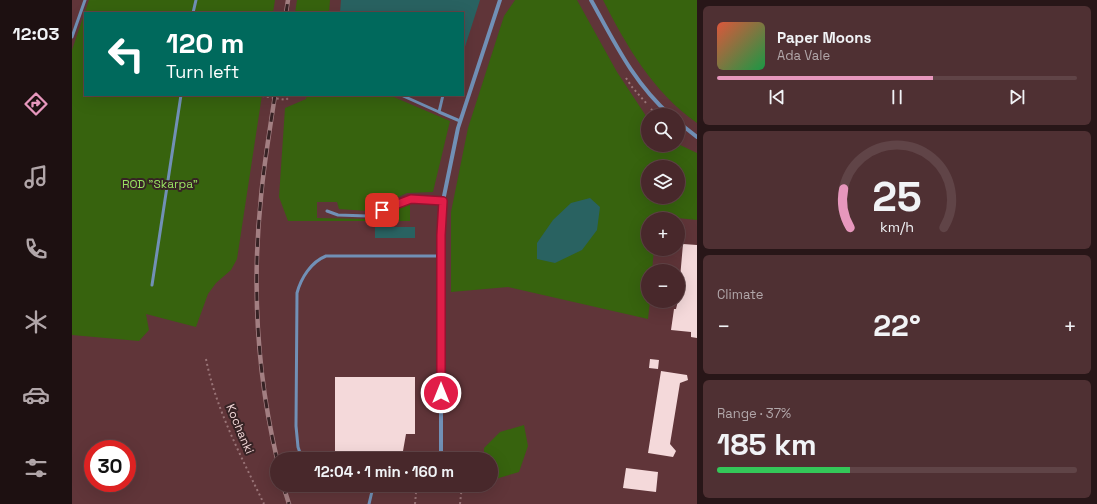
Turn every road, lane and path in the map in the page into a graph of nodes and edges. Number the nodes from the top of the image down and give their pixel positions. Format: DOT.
graph roads {
  1 [pos="85,0"];
  2 [pos="196,0"];
  3 [pos="500,0"];
  4 [pos="591,0"];
  5 [pos="194,12"];
  6 [pos="72,37"];
  7 [pos="181,96"];
  8 [pos="262,96"];
  9 [pos="290,96"];
  10 [pos="403,96"];
  11 [pos="443,96"];
  12 [pos="662,108"];
  13 [pos="439,112"];
  14 [pos="460,121"];
  15 [pos="685,128"];
  16 [pos="697,137"];
  17 [pos="443,201"];
  18 [pos="327,211"];
  19 [pos="441,256"];
  20 [pos="152,285"];
  21 [pos="206,359"];
  22 [pos="448,448"];
  23 [pos="299,452"];
  24 [pos="441,452"];
  25 [pos="448,452"];
  26 [pos="372,492"];
  27 [pos="461,492"];
  28 [pos="264,504"];
  29 [pos="369,504"];
  30 [pos="460,504"];
  1 -- 6 [label="lane"];
  2 -- 5 [label="lane"];
  3 -- 14 [label="street"];
  4 -- 12 [label="street"];
  7 -- 20 [label="lane"];
  8 -- 9 [label="path"];
  10 -- 13 [label="lane"];
  11 -- 13 [label="lane"];
  13 -- 14 [label="lane"];
  14 -- 17 [label="street"];
  15 -- 16 [label="street"];
  17 -- 18 [label="lane"];
  17 -- 19 [label="street"];
  19 -- 23 [label="lane"];
  19 -- 24 [label="street"];
  21 -- 28 [label="path, Kochanki"];
  22 -- 25 [label="path"];
  26 -- 29 [label="lane"];
  27 -- 30 [label="path"];
}
